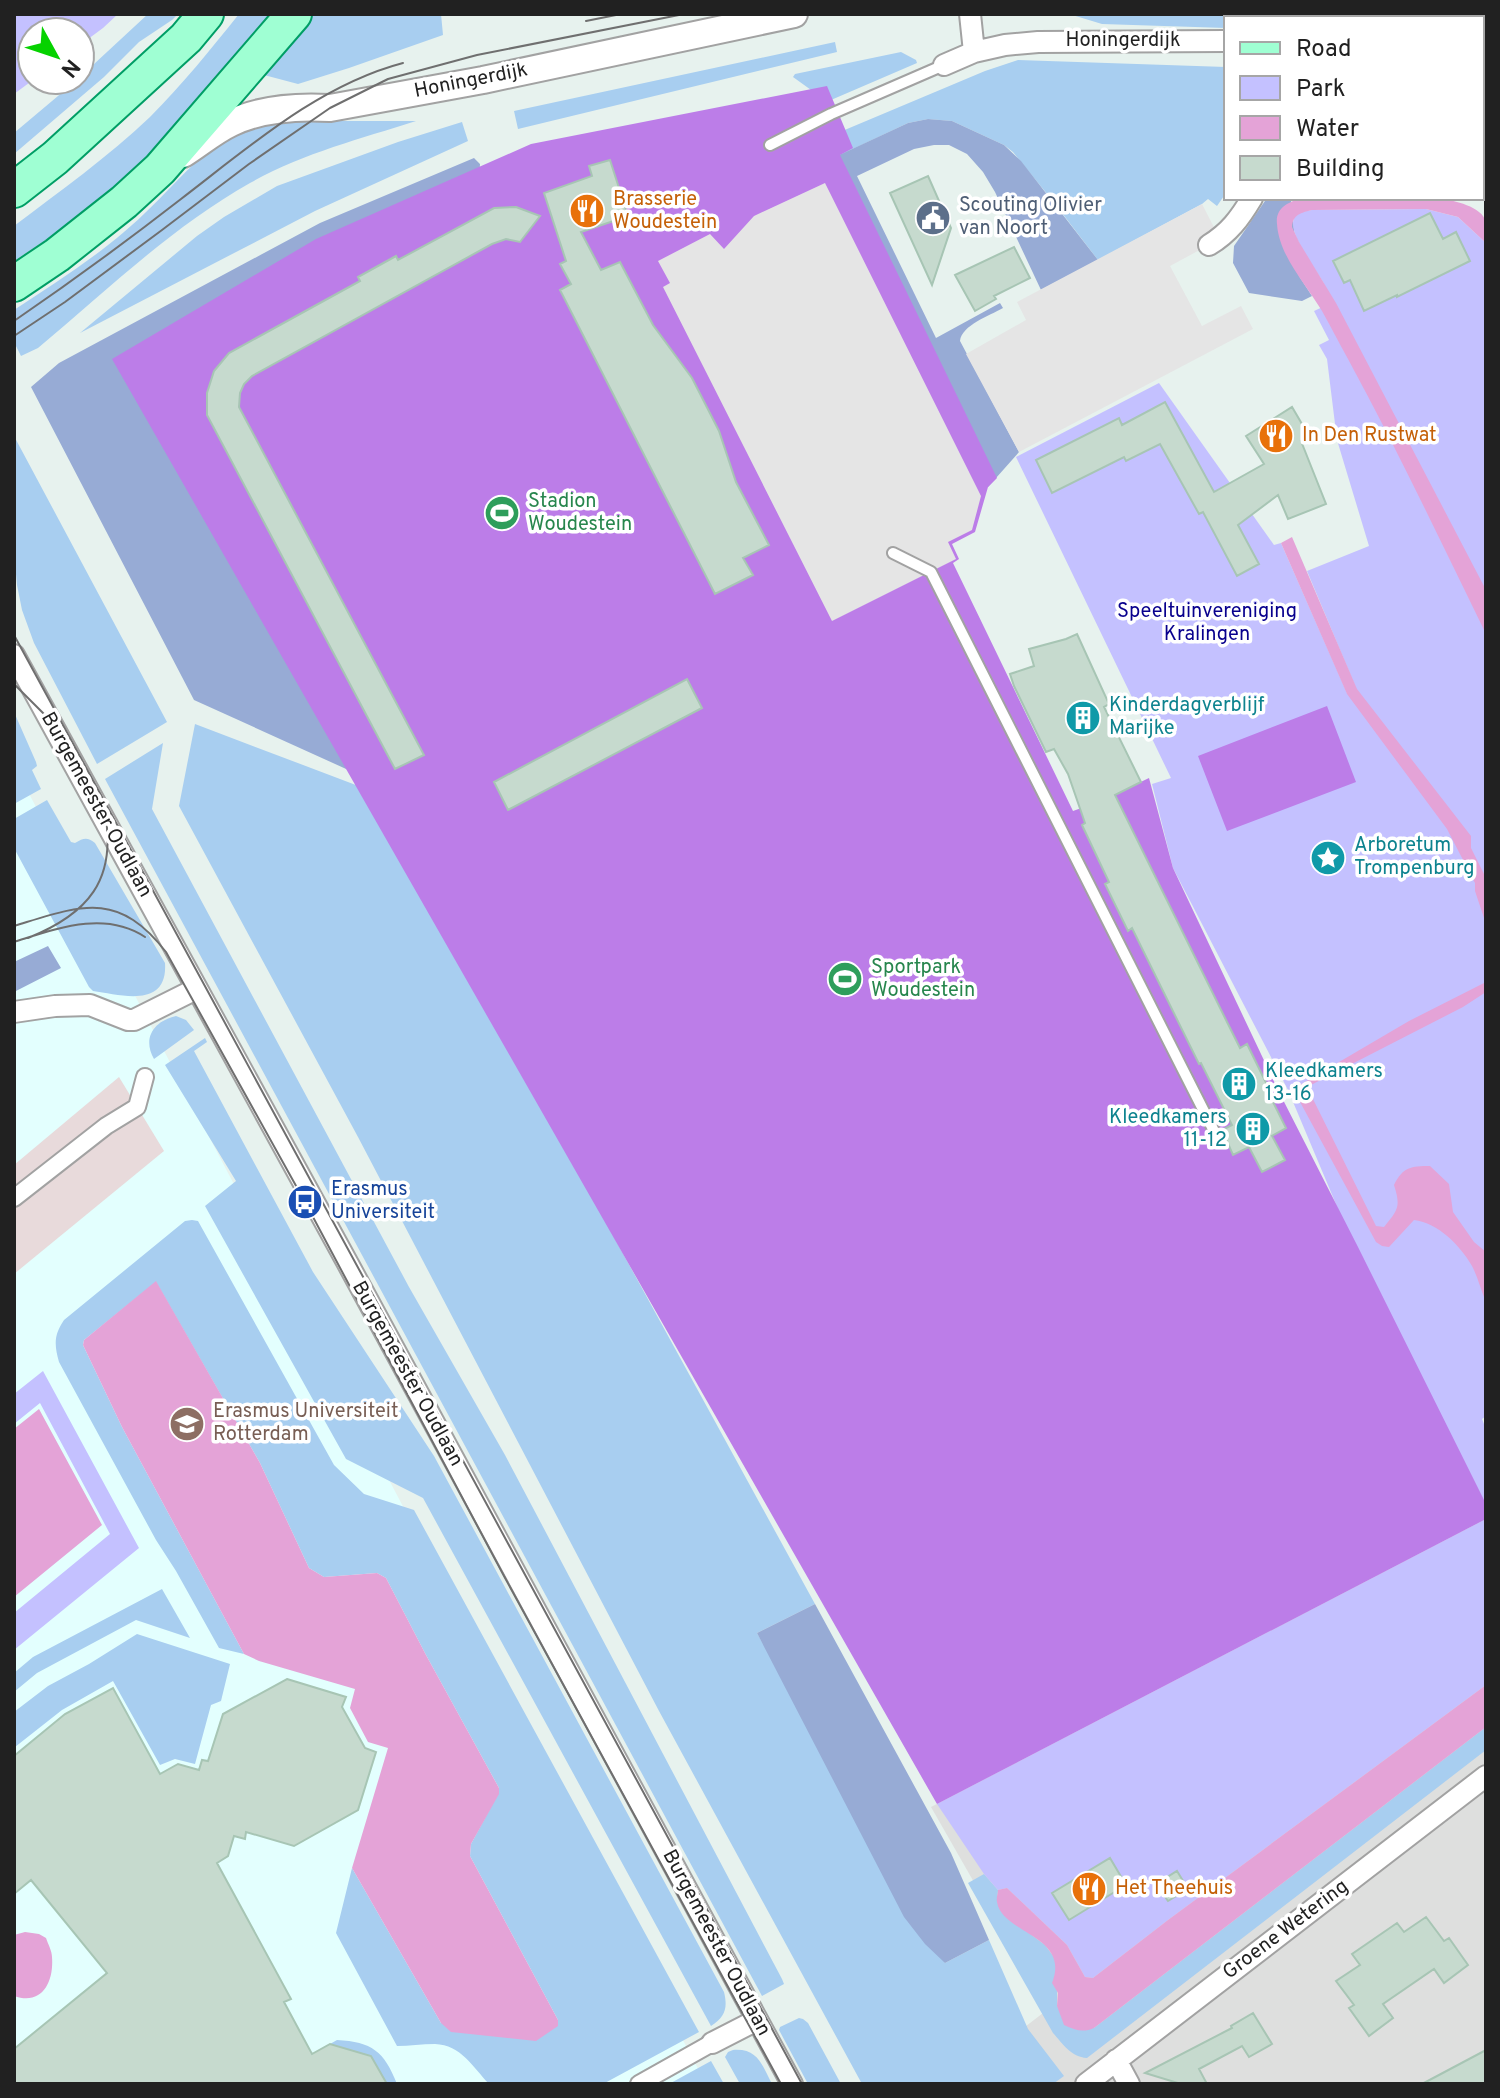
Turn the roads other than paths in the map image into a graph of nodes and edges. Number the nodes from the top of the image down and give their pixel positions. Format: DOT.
graph roads {
  1 [pos="206,14"];
  2 [pos="294,14"];
  3 [pos="794,14"];
  4 [pos="970,14"];
  5 [pos="1224,41"];
  6 [pos="974,52"];
  7 [pos="944,65"];
  8 [pos="770,145"];
  9 [pos="160,169"];
  10 [pos="14,190"];
  11 [pos="1251,200"];
  12 [pos="1209,245"];
  13 [pos="14,284"];
  14 [pos="893,553"];
  15 [pos="14,642"];
  16 [pos="17,660"];
  17 [pos="196,989"];
  18 [pos="14,1012"];
  19 [pos="145,1077"];
  20 [pos="1218,1139"];
  21 [pos="14,1198"];
  22 [pos="1486,1776"];
  23 [pos="757,2020"];
  24 [pos="712,2043"];
  25 [pos="1116,2060"];
  26 [pos="639,2084"];
  27 [pos="792,2084"];
  28 [pos="1086,2084"];
  29 [pos="1129,2084"];
  1 -- 10 [label="main road"];
  2 -- 9 [label="main road"];
  3 -- 9 [label="street, Honingerdijk"];
  4 -- 6 [label="street"];
  5 -- 6 [label="street, Honingerdijk"];
  6 -- 7 [label="street, Honingerdijk"];
  7 -- 8 [label="lane, Honingerdijk"];
  9 -- 13 [label="main road"];
  11 -- 12 [label="street"];
  14 -- 20 [label="lane"];
  15 -- 16 [label="street, Burgemeester Oudlaan"];
  16 -- 17 [label="street, Burgemeester Oudlaan"];
  17 -- 18 [label="street"];
  17 -- 23 [label="street, Burgemeester Oudlaan"];
  19 -- 21 [label="street"];
  22 -- 25 [label="street, Groene Wetering"];
  23 -- 24 [label="street"];
  23 -- 27 [label="street, Burgemeester Oudlaan"];
  24 -- 26 [label="street"];
  25 -- 28 [label="street, Groene Wetering"];
  25 -- 29 [label="street"];
}
